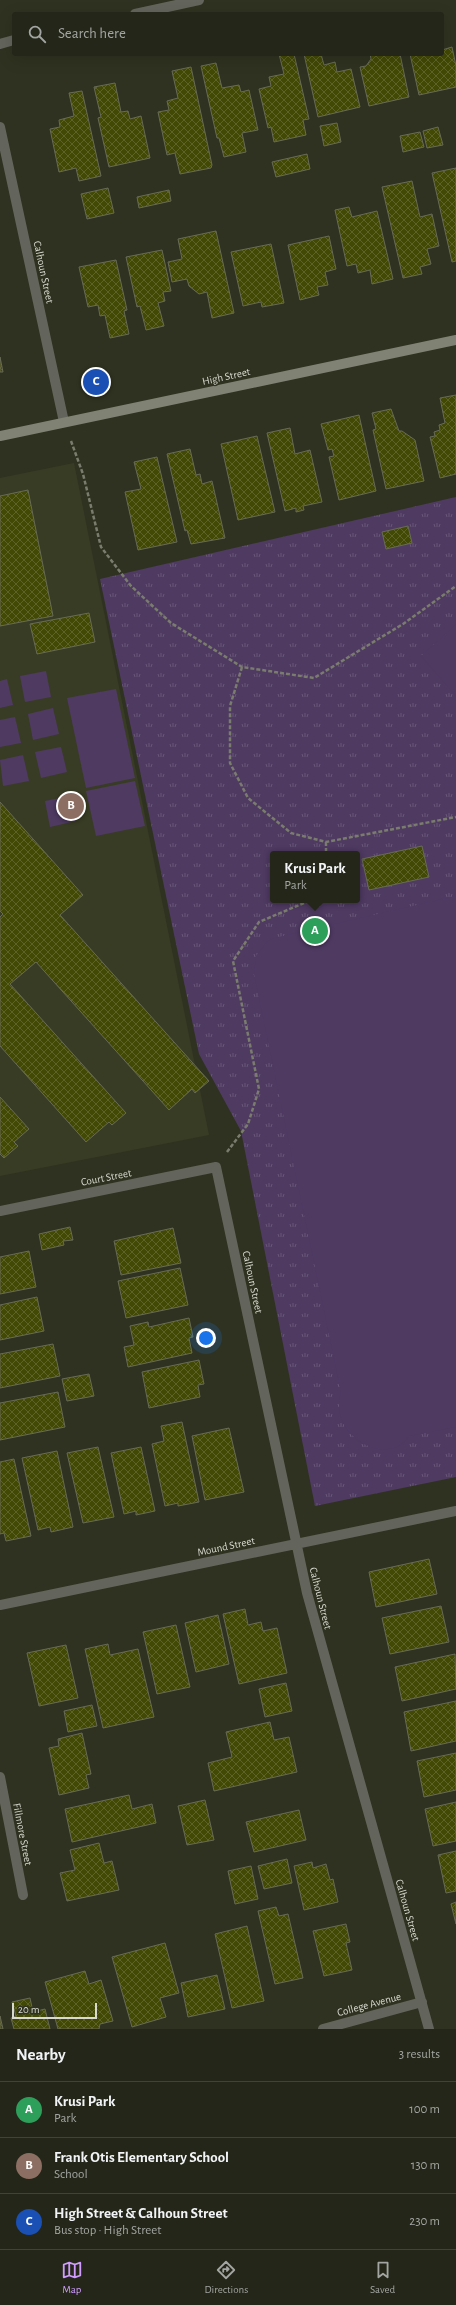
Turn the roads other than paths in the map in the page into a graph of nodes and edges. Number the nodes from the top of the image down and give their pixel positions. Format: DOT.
graph roads {
  1 [pos="200,0"];
  2 [pos="144,12"];
  3 [pos="12,41"];
  4 [pos="0,44"];
  5 [pos="0,128"];
  6 [pos="456,340"];
  7 [pos="64,422"];
  8 [pos="0,436"];
  9 [pos="216,1167"];
  10 [pos="0,1211"];
  11 [pos="456,1511"];
  12 [pos="296,1544"];
  13 [pos="0,1605"];
  14 [pos="0,1777"];
  15 [pos="23,1895"];
  16 [pos="422,2002"];
  17 [pos="322,2029"];
  18 [pos="430,2029"];
  1 -- 2 [label="street"];
  3 -- 4 [label="street"];
  5 -- 7 [label="street, Calhoun Street"];
  6 -- 7 [label="main road, High Street"];
  7 -- 8 [label="main road, High Street"];
  9 -- 10 [label="street, Court Street"];
  9 -- 12 [label="street, Calhoun Street"];
  11 -- 12 [label="street, Mound Street"];
  12 -- 13 [label="street, Mound Street"];
  12 -- 16 [label="street, Calhoun Street"];
  14 -- 15 [label="street, Fillmore Street"];
  16 -- 17 [label="street, College Avenue"];
  16 -- 18 [label="street, Calhoun Street"];
}
